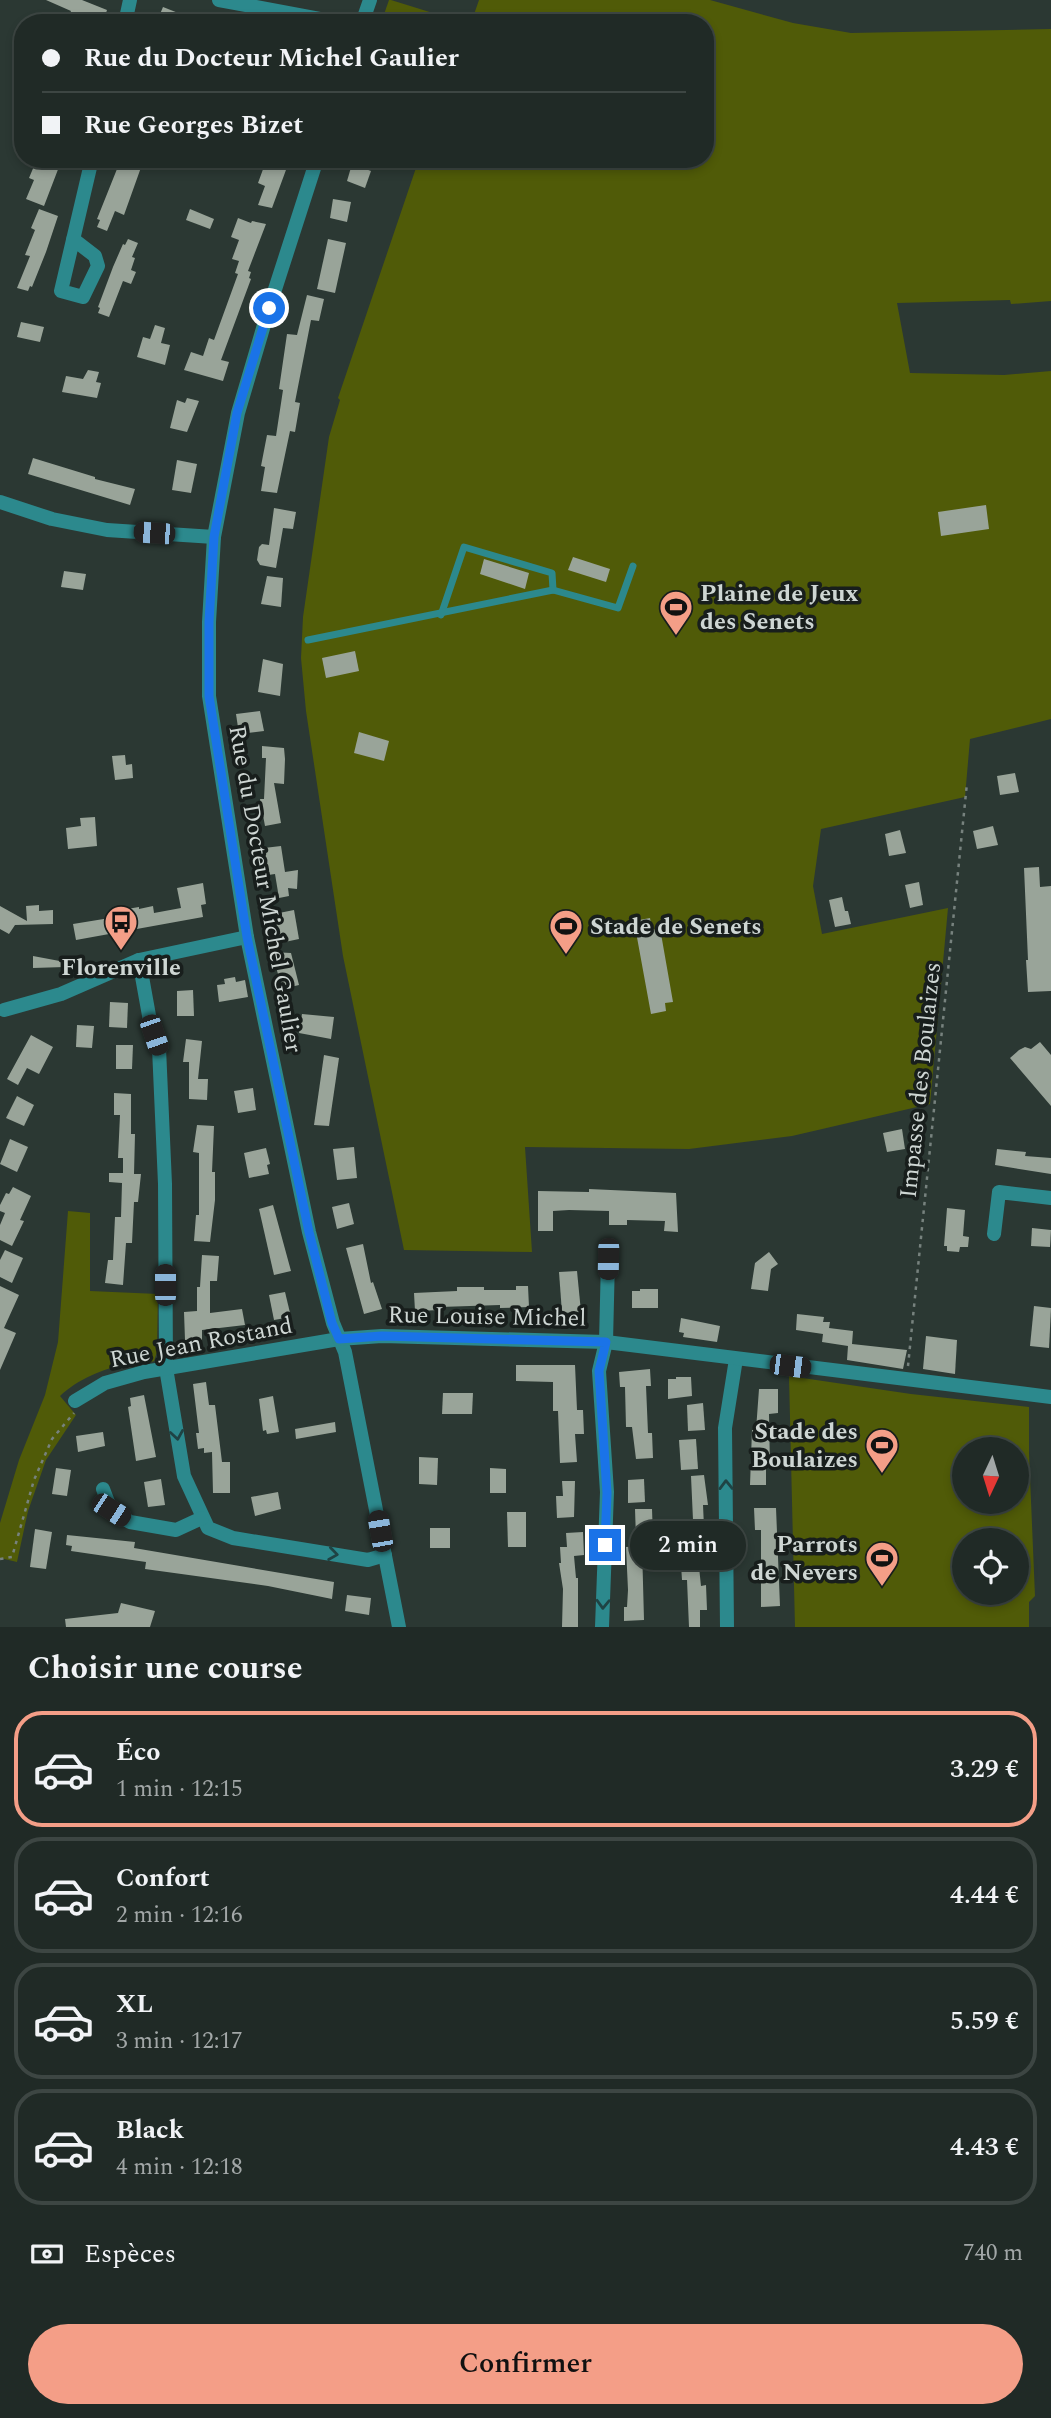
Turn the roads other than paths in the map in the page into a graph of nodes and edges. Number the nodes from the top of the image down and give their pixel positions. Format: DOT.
graph roads {
  1 [pos="219,0"];
  2 [pos="293,14"];
  3 [pos="90,168"];
  4 [pos="314,168"];
  5 [pos="73,239"];
  6 [pos="0,502"];
  7 [pos="214,537"];
  8 [pos="633,566"];
  9 [pos="553,590"];
  10 [pos="441,615"];
  11 [pos="308,640"];
  12 [pos="247,937"];
  13 [pos="139,960"];
  14 [pos="1,1014"];
  15 [pos="1051,1198"];
  16 [pos="994,1234"];
  17 [pos="608,1259"];
  18 [pos="339,1339"];
  19 [pos="606,1342"];
  20 [pos="736,1359"];
  21 [pos="166,1368"];
  22 [pos="1051,1397"];
  23 [pos="75,1401"];
  24 [pos="103,1489"];
  25 [pos="202,1518"];
  26 [pos="385,1555"];
  27 [pos="398,1627"];
  28 [pos="602,1627"];
  29 [pos="727,1627"];
  1 -- 2 [label="street"];
  3 -- 5 [label="street"];
  4 -- 7 [label="street, Rue du Docteur Michel Gaulier"];
  6 -- 7 [label="street"];
  7 -- 12 [label="street, Rue du Docteur Michel Gaulier"];
  8 -- 9 [label="lane"];
  9 -- 10 [label="lane"];
  9 -- 10 [label="lane"];
  10 -- 11 [label="lane"];
  12 -- 13 [label="street"];
  12 -- 18 [label="street, Rue du Docteur Michel Gaulier"];
  13 -- 14 [label="street"];
  13 -- 21 [label="street"];
  15 -- 16 [label="street"];
  17 -- 19 [label="street"];
  18 -- 19 [label="street, Rue Louise Michel"];
  18 -- 21 [label="street, Rue Jean Rostand"];
  18 -- 26 [label="street, Rue du Docteur Michel Gaulier"];
  19 -- 20 [label="street, Rue Louise Michel"];
  19 -- 28 [label="street, one-way"];
  20 -- 22 [label="street, Rue Louise Michel"];
  29 -- 20 [label="street, one-way"];
  21 -- 23 [label="street, Rue Jean Rostand"];
  21 -- 25 [label="street, one-way"];
  24 -- 25 [label="street"];
  25 -- 26 [label="street, one-way"];
  26 -- 27 [label="street, Rue du Docteur Michel Gaulier"];
}
